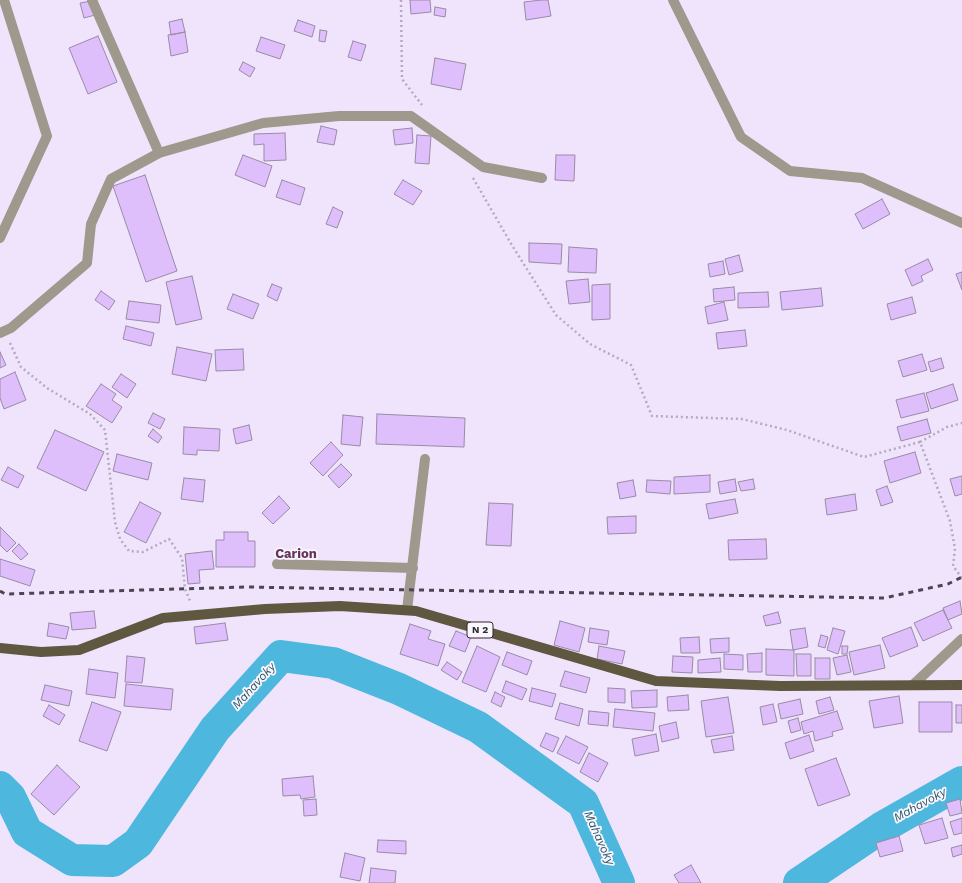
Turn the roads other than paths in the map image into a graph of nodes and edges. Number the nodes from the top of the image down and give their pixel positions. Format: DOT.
graph roads {
  1 [pos="4,0"];
  2 [pos="92,0"];
  3 [pos="673,0"];
  4 [pos="159,153"];
  5 [pos="542,178"];
  6 [pos="962,224"];
  7 [pos="0,238"];
  8 [pos="2,332"];
  9 [pos="425,459"];
  10 [pos="278,564"];
  11 [pos="413,568"];
  12 [pos="407,610"];
  13 [pos="962,639"];
  14 [pos="0,648"];
  15 [pos="914,684"];
  16 [pos="962,684"];
  1 -- 7 [label="street"];
  2 -- 4 [label="street"];
  3 -- 6 [label="street"];
  4 -- 5 [label="street"];
  4 -- 8 [label="street"];
  9 -- 11 [label="street"];
  10 -- 11 [label="street"];
  11 -- 12 [label="street"];
  12 -- 14 [label="main road, N 2"];
  12 -- 15 [label="main road, N 2"];
  13 -- 15 [label="street"];
  15 -- 16 [label="main road, N 2"];
}
